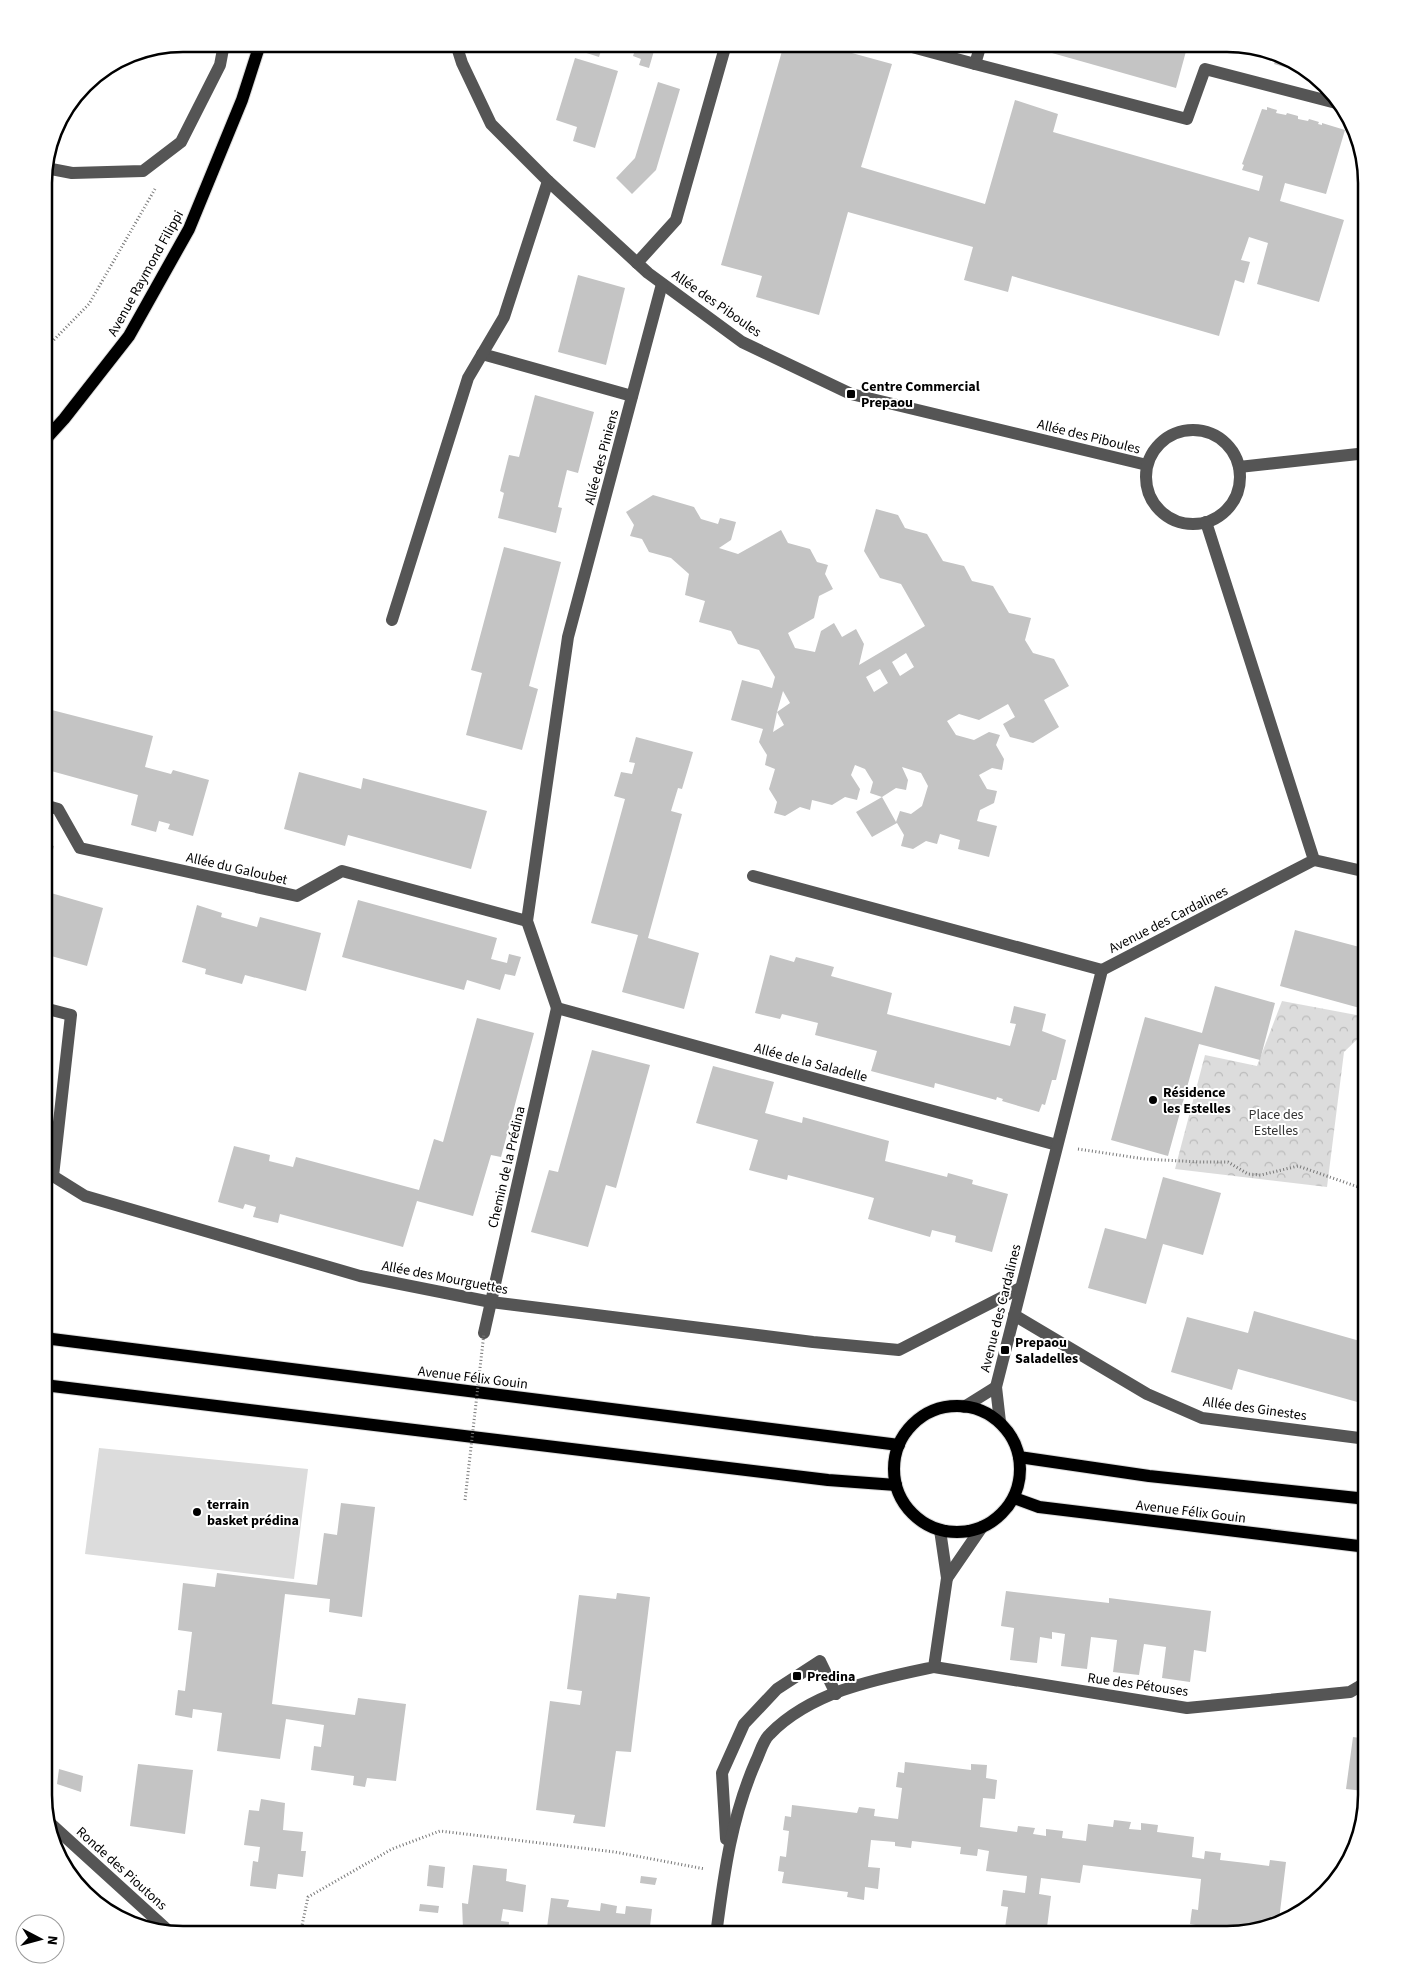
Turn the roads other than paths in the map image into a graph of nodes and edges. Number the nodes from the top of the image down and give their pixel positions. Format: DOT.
graph roads {
  1 [pos="222,53"];
  2 [pos="257,53"];
  3 [pos="459,53"];
  4 [pos="724,53"];
  5 [pos="934,53"];
  6 [pos="978,53"];
  7 [pos="975,64"];
  8 [pos="1329,101"];
  9 [pos="54,169"];
  10 [pos="548,181"];
  11 [pos="637,263"];
  12 [pos="662,284"];
  13 [pos="482,354"];
  14 [pos="632,396"];
  15 [pos="53,431"];
  16 [pos="1358,454"];
  17 [pos="1147,465"];
  18 [pos="1239,467"];
  19 [pos="1206,522"];
  20 [pos="392,620"];
  21 [pos="53,808"];
  22 [pos="1314,860"];
  23 [pos="1358,870"];
  24 [pos="753,876"];
  25 [pos="527,921"];
  26 [pos="1102,970"];
  27 [pos="557,1008"];
  28 [pos="53,1010"];
  29 [pos="1057,1145"];
  30 [pos="53,1176"];
  31 [pos="53,1176"];
  32 [pos="1020,1288"];
  33 [pos="491,1302"];
  34 [pos="1014,1315"];
  35 [pos="484,1333"];
  36 [pos="53,1339"];
  37 [pos="53,1386"];
  38 [pos="996,1387"];
  39 [pos="964,1406"];
  40 [pos="1000,1422"];
  41 [pos="1358,1438"];
  42 [pos="899,1445"];
  43 [pos="1019,1457"];
  44 [pos="896,1485"];
  45 [pos="1014,1498"];
  46 [pos="1358,1498"];
  47 [pos="982,1527"];
  48 [pos="940,1530"];
  49 [pos="1358,1546"];
  50 [pos="947,1578"];
  51 [pos="934,1667"];
  52 [pos="1358,1687"];
  53 [pos="836,1694"];
  54 [pos="57,1829"];
  55 [pos="727,1851"];
  56 [pos="161,1924"];
  57 [pos="717,1926"];
  1 -- 9 [label="street"];
  2 -- 15 [label="main road, Avenue Raymond Filippi"];
  3 -- 10 [label="street, Allée des Piboules"];
  4 -- 11 [label="street"];
  5 -- 7 [label="street"];
  6 -- 7 [label="street"];
  7 -- 8 [label="street"];
  10 -- 11 [label="street, Allée des Piboules"];
  10 -- 13 [label="street"];
  11 -- 12 [label="street, Allée des Piboules"];
  12 -- 14 [label="street, Allée des Piniens"];
  12 -- 17 [label="street, Allée des Piboules"];
  13 -- 14 [label="street"];
  13 -- 20 [label="street"];
  14 -- 25 [label="street, Allée des Piniens"];
  16 -- 18 [label="street"];
  17 -- 18 [label="street"];
  17 -- 19 [label="street"];
  18 -- 19 [label="street"];
  19 -- 22 [label="street"];
  21 -- 25 [label="street, Allée du Galoubet"];
  22 -- 23 [label="street"];
  22 -- 26 [label="street, Avenue des Cardalines"];
  24 -- 26 [label="street"];
  25 -- 27 [label="street"];
  26 -- 29 [label="street, Avenue des Cardalines"];
  27 -- 29 [label="street, Allée de la Saladelle"];
  27 -- 33 [label="street, Chemin de la Prédina"];
  28 -- 31 [label="street, Allée des Mourguettes"];
  29 -- 32 [label="street, Avenue des Cardalines"];
  30 -- 33 [label="street, Allée des Mourguettes"];
  32 -- 33 [label="street, Allée des Mourguettes"];
  32 -- 34 [label="street, Avenue des Cardalines"];
  33 -- 35 [label="street, Chemin de la Prédina"];
  34 -- 38 [label="street, Avenue des Cardalines"];
  34 -- 41 [label="street, Allée des Ginestes"];
  36 -- 42 [label="main road, Avenue Félix Gouin"];
  37 -- 44 [label="main road"];
  38 -- 39 [label="street, Avenue des Cardalines"];
  38 -- 40 [label="street, Avenue des Cardalines"];
  39 -- 40 [label="main road"];
  39 -- 42 [label="main road"];
  40 -- 43 [label="main road"];
  42 -- 44 [label="main road"];
  43 -- 45 [label="main road"];
  43 -- 46 [label="main road"];
  44 -- 48 [label="main road"];
  45 -- 47 [label="main road"];
  45 -- 49 [label="main road, Avenue Félix Gouin"];
  47 -- 48 [label="main road"];
  47 -- 50 [label="street"];
  48 -- 50 [label="street"];
  50 -- 51 [label="street"];
  51 -- 52 [label="street, Rue des Pétouses"];
  51 -- 53 [label="street"];
  53 -- 55 [label="street"];
  53 -- 55 [label="street"];
  54 -- 56 [label="street, Ronde des Pioutons"];
  55 -- 57 [label="street"];
}
